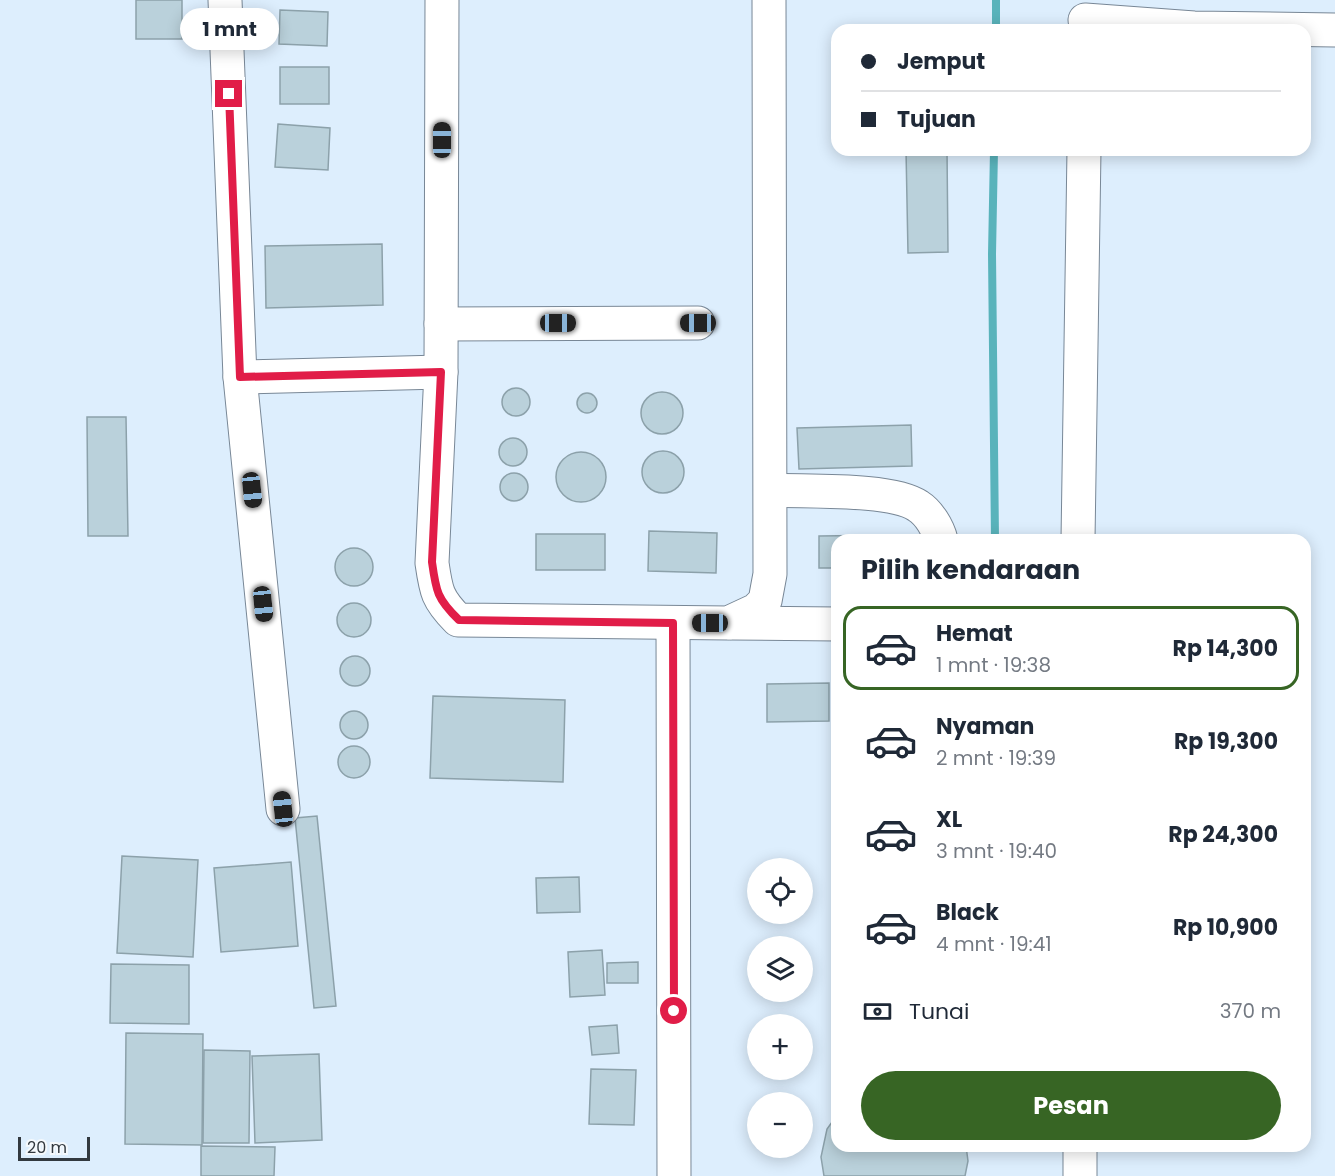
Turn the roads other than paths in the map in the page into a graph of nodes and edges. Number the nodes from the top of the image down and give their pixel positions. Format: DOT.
graph roads {
  1 [pos="225,0"];
  2 [pos="442,0"];
  3 [pos="769,0"];
  4 [pos="1085,17"];
  5 [pos="1154,24"];
  6 [pos="1311,30"];
  7 [pos="1335,30"];
  8 [pos="1084,156"];
  9 [pos="698,323"];
  10 [pos="441,324"];
  11 [pos="441,372"];
  12 [pos="240,377"];
  13 [pos="771,490"];
  14 [pos="940,534"];
  15 [pos="1078,534"];
  16 [pos="673,623"];
  17 [pos="728,623"];
  18 [pos="831,624"];
  19 [pos="283,809"];
  20 [pos="1080,1152"];
  21 [pos="674,1176"];
  22 [pos="1080,1176"];
  1 -- 12 [label="lane"];
  2 -- 10 [label="lane"];
  3 -- 13 [label="lane"];
  4 -- 5 [label="lane"];
  6 -- 7 [label="lane"];
  8 -- 15 [label="lane"];
  9 -- 10 [label="lane"];
  10 -- 11 [label="lane"];
  11 -- 12 [label="lane"];
  11 -- 16 [label="lane"];
  12 -- 19 [label="lane"];
  13 -- 14 [label="lane"];
  13 -- 17 [label="lane"];
  16 -- 17 [label="lane"];
  16 -- 21 [label="lane"];
  17 -- 18 [label="lane"];
  20 -- 22 [label="lane"];
}
